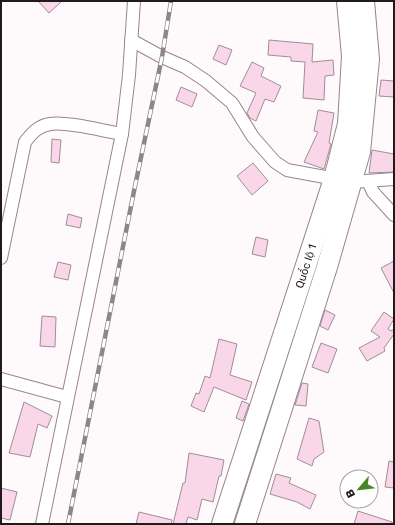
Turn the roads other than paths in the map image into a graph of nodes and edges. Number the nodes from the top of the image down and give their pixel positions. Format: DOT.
graph roads {
  1 [pos="134,1"];
  2 [pos="347,1"];
  3 [pos="364,1"];
  4 [pos="131,40"];
  5 [pos="122,134"];
  6 [pos="394,179"];
  7 [pos="352,181"];
  8 [pos="394,215"];
  9 [pos="1,258"];
  10 [pos="1,379"];
  11 [pos="67,397"];
  12 [pos="42,524"];
  13 [pos="222,524"];
  14 [pos="245,524"];
  1 -- 4 [label="street"];
  2 -- 7 [label="highway, Quốc lộ 1"];
  3 -- 7 [label="highway, Quốc lộ 1"];
  4 -- 5 [label="street"];
  4 -- 7 [label="street"];
  5 -- 9 [label="street"];
  5 -- 11 [label="street"];
  6 -- 7 [label="street"];
  7 -- 8 [label="street"];
  7 -- 13 [label="highway, Quốc lộ 1"];
  7 -- 14 [label="highway, Quốc lộ 1"];
  10 -- 11 [label="street"];
  11 -- 12 [label="street"];
}
